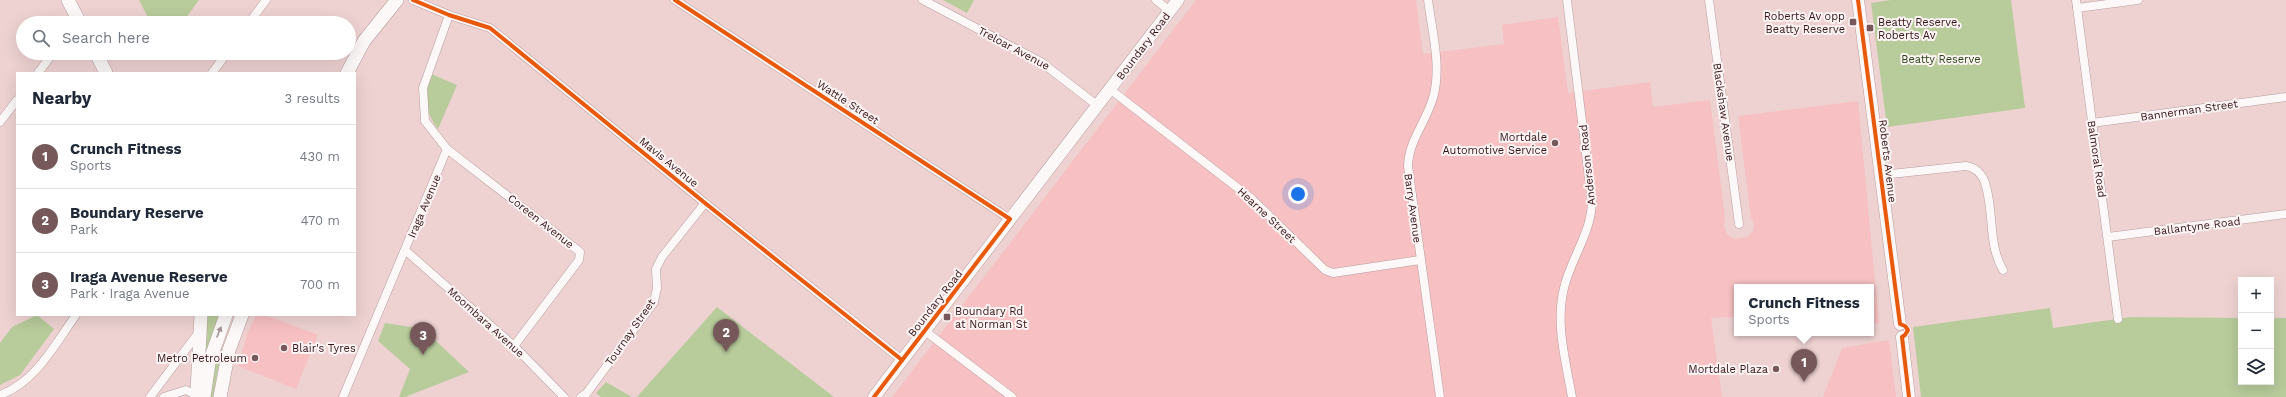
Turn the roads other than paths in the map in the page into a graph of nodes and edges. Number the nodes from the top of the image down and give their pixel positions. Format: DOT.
graph roads {
  1 [pos="68,0"];
  2 [pos="266,0"];
  3 [pos="397,0"];
  4 [pos="413,0"];
  5 [pos="675,0"];
  6 [pos="923,0"];
  7 [pos="1156,0"];
  8 [pos="1178,0"];
  9 [pos="1428,0"];
  10 [pos="1567,0"];
  11 [pos="1709,0"];
  12 [pos="1858,0"];
  13 [pos="2138,0"];
  14 [pos="2076,4"];
  15 [pos="1170,11"];
  16 [pos="449,15"];
  17 [pos="75,16"];
  18 [pos="254,16"];
  19 [pos="356,56"];
  20 [pos="48,60"];
  21 [pos="100,60"];
  22 [pos="222,60"];
  23 [pos="354,60"];
  24 [pos="39,72"];
  25 [pos="106,72"];
  26 [pos="213,72"];
  27 [pos="348,72"];
  28 [pos="1111,90"];
  29 [pos="2286,97"];
  30 [pos="16,101"];
  31 [pos="1098,106"];
  32 [pos="0,122"];
  33 [pos="2092,123"];
  34 [pos="447,149"];
  35 [pos="1881,176"];
  36 [pos="705,203"];
  37 [pos="2286,214"];
  38 [pos="1010,219"];
  39 [pos="1739,224"];
  40 [pos="2108,237"];
  41 [pos="405,250"];
  42 [pos="1420,260"];
  43 [pos="2003,270"];
  44 [pos="75,316"];
  45 [pos="201,316"];
  46 [pos="226,316"];
  47 [pos="239,316"];
  48 [pos="2118,319"];
  49 [pos="200,331"];
  50 [pos="925,331"];
  51 [pos="514,346"];
  52 [pos="902,360"];
  53 [pos="0,395"];
  54 [pos="199,396"];
  55 [pos="150,397"];
  56 [pos="164,397"];
  57 [pos="220,397"];
  58 [pos="343,397"];
  59 [pos="564,397"];
  60 [pos="581,397"];
  61 [pos="874,397"];
  62 [pos="1012,397"];
  63 [pos="1440,397"];
  64 [pos="1572,397"];
  65 [pos="1909,397"];
  1 -- 17 [label="main road"];
  2 -- 18 [label="street"];
  3 -- 19 [label="main road"];
  4 -- 16 [label="street, Mavis Avenue"];
  5 -- 38 [label="street, Wattle Street"];
  6 -- 31 [label="street, Treloar Avenue"];
  7 -- 15 [label="street"];
  8 -- 15 [label="main road, Boundary Road"];
  9 -- 42 [label="street, Barry Avenue"];
  10 -- 64 [label="street, Anderson Road"];
  11 -- 39 [label="street, Blackshaw Avenue"];
  12 -- 35 [label="main road, Roberts Avenue"];
  13 -- 14 [label="street"];
  14 -- 33 [label="street, Balmoral Road"];
  15 -- 28 [label="main road, Boundary Road"];
  16 -- 34 [label="street"];
  16 -- 36 [label="street, Mavis Avenue"];
  20 -- 24 [label="street"];
  21 -- 25 [label="main road"];
  22 -- 26 [label="street"];
  23 -- 27 [label="main road"];
  28 -- 31 [label="main road, Boundary Road"];
  28 -- 42 [label="street, Hearne Street"];
  29 -- 33 [label="street, Bannerman Street"];
  30 -- 32 [label="street"];
  31 -- 38 [label="main road, Boundary Road"];
  33 -- 40 [label="street, Balmoral Road"];
  34 -- 41 [label="street, Iraga Avenue"];
  34 -- 51 [label="street, Coreen Avenue"];
  35 -- 43 [label="street"];
  35 -- 65 [label="main road, Roberts Avenue"];
  36 -- 52 [label="street, Mavis Avenue"];
  36 -- 60 [label="street, Tournay Street"];
  37 -- 40 [label="street, Ballantyne Road"];
  38 -- 50 [label="main road, Boundary Road"];
  40 -- 48 [label="street, Balmoral Road"];
  41 -- 51 [label="street, Moombara Avenue"];
  41 -- 58 [label="street, Iraga Avenue"];
  42 -- 63 [label="street, Barry Avenue"];
  44 -- 53 [label="street"];
  45 -- 49 [label="main road"];
  54 -- 46 [label="main road, one-way"];
  47 -- 57 [label="main road"];
  49 -- 54 [label="main road"];
  49 -- 55 [label="street"];
  50 -- 52 [label="main road, Boundary Road"];
  50 -- 62 [label="street"];
  51 -- 59 [label="street, Moombara Avenue"];
  52 -- 61 [label="main road, Boundary Road"];
  54 -- 56 [label="street"];
}
